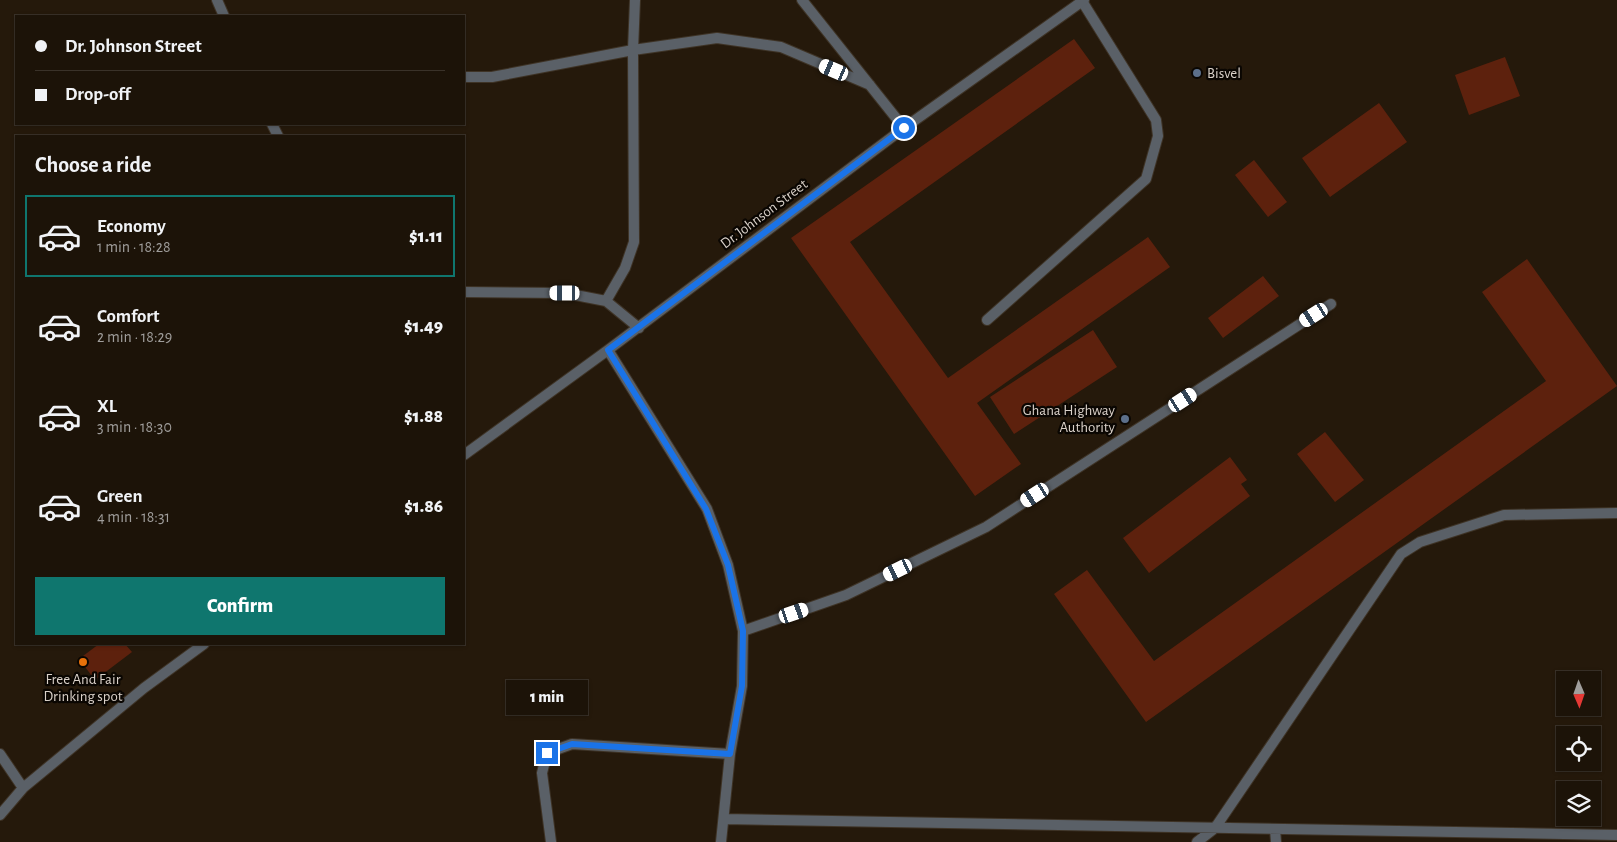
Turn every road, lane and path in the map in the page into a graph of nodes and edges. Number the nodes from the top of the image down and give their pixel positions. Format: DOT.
graph roads {
  1 [pos="217,0"];
  2 [pos="635,0"];
  3 [pos="802,0"];
  4 [pos="1083,1"];
  5 [pos="224,15"];
  6 [pos="633,50"];
  7 [pos="465,77"];
  8 [pos="870,85"];
  9 [pos="904,128"];
  10 [pos="465,292"];
  11 [pos="606,301"];
  12 [pos="1331,304"];
  13 [pos="987,320"];
  14 [pos="639,328"];
  15 [pos="608,350"];
  16 [pos="465,454"];
  17 [pos="1617,513"];
  18 [pos="743,631"];
  19 [pos="203,645"];
  20 [pos="0,754"];
  21 [pos="730,754"];
  22 [pos="23,788"];
  23 [pos="0,815"];
  24 [pos="724,819"];
  25 [pos="1215,828"];
  26 [pos="1275,829"];
  27 [pos="1617,835"];
  28 [pos="552,842"];
  29 [pos="721,842"];
  30 [pos="1197,842"];
  31 [pos="1276,842"];
  1 -- 5 [label="street"];
  2 -- 6 [label="street"];
  3 -- 8 [label="street"];
  4 -- 9 [label="street, Dr. Johnson Street"];
  4 -- 13 [label="street"];
  6 -- 7 [label="street"];
  6 -- 8 [label="street"];
  6 -- 11 [label="street"];
  8 -- 9 [label="street"];
  9 -- 14 [label="street, Dr. Johnson Street"];
  10 -- 11 [label="street"];
  11 -- 14 [label="street"];
  12 -- 18 [label="street"];
  14 -- 15 [label="street, Dr. Johnson Street"];
  15 -- 16 [label="street, Dr. Johnson Street"];
  15 -- 18 [label="street"];
  17 -- 25 [label="street"];
  18 -- 21 [label="street"];
  19 -- 22 [label="street"];
  20 -- 22 [label="street"];
  21 -- 24 [label="street"];
  21 -- 28 [label="street"];
  22 -- 23 [label="street"];
  24 -- 25 [label="street"];
  24 -- 29 [label="street"];
  25 -- 26 [label="street"];
  25 -- 30 [label="street"];
  26 -- 27 [label="street"];
  26 -- 31 [label="street"];
}
